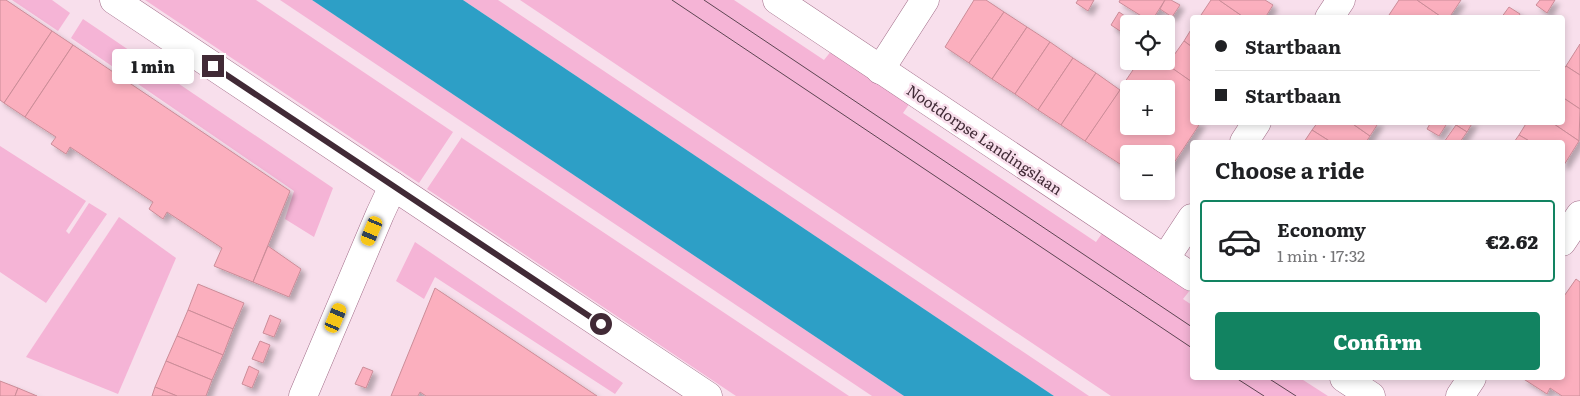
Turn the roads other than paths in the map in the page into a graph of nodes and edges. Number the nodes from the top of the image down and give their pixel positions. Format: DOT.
graph roads {
  1 [pos="114,0"];
  2 [pos="777,0"];
  3 [pos="925,0"];
  4 [pos="1341,0"];
  5 [pos="1331,15"];
  6 [pos="880,70"];
  7 [pos="1255,125"];
  8 [pos="1245,140"];
  9 [pos="393,186"];
  10 [pos="1579,218"];
  11 [pos="1190,221"];
  12 [pos="1565,238"];
  13 [pos="1164,259"];
  14 [pos="1190,276"];
  15 [pos="1347,380"];
  16 [pos="1471,380"];
  17 [pos="303,396"];
  18 [pos="708,396"];
  19 [pos="1372,396"];
  20 [pos="1460,396"];
  1 -- 9 [label="street"];
  2 -- 6 [label="street, Nootdorpse Landingslaan"];
  3 -- 6 [label="street"];
  4 -- 5 [label="street"];
  6 -- 13 [label="street, Nootdorpse Landingslaan"];
  7 -- 8 [label="street"];
  9 -- 17 [label="street"];
  9 -- 18 [label="street"];
  10 -- 12 [label="street"];
  11 -- 13 [label="street"];
  13 -- 14 [label="street, Nootdorpse Landingslaan"];
  15 -- 19 [label="street"];
  16 -- 20 [label="street"];
}
